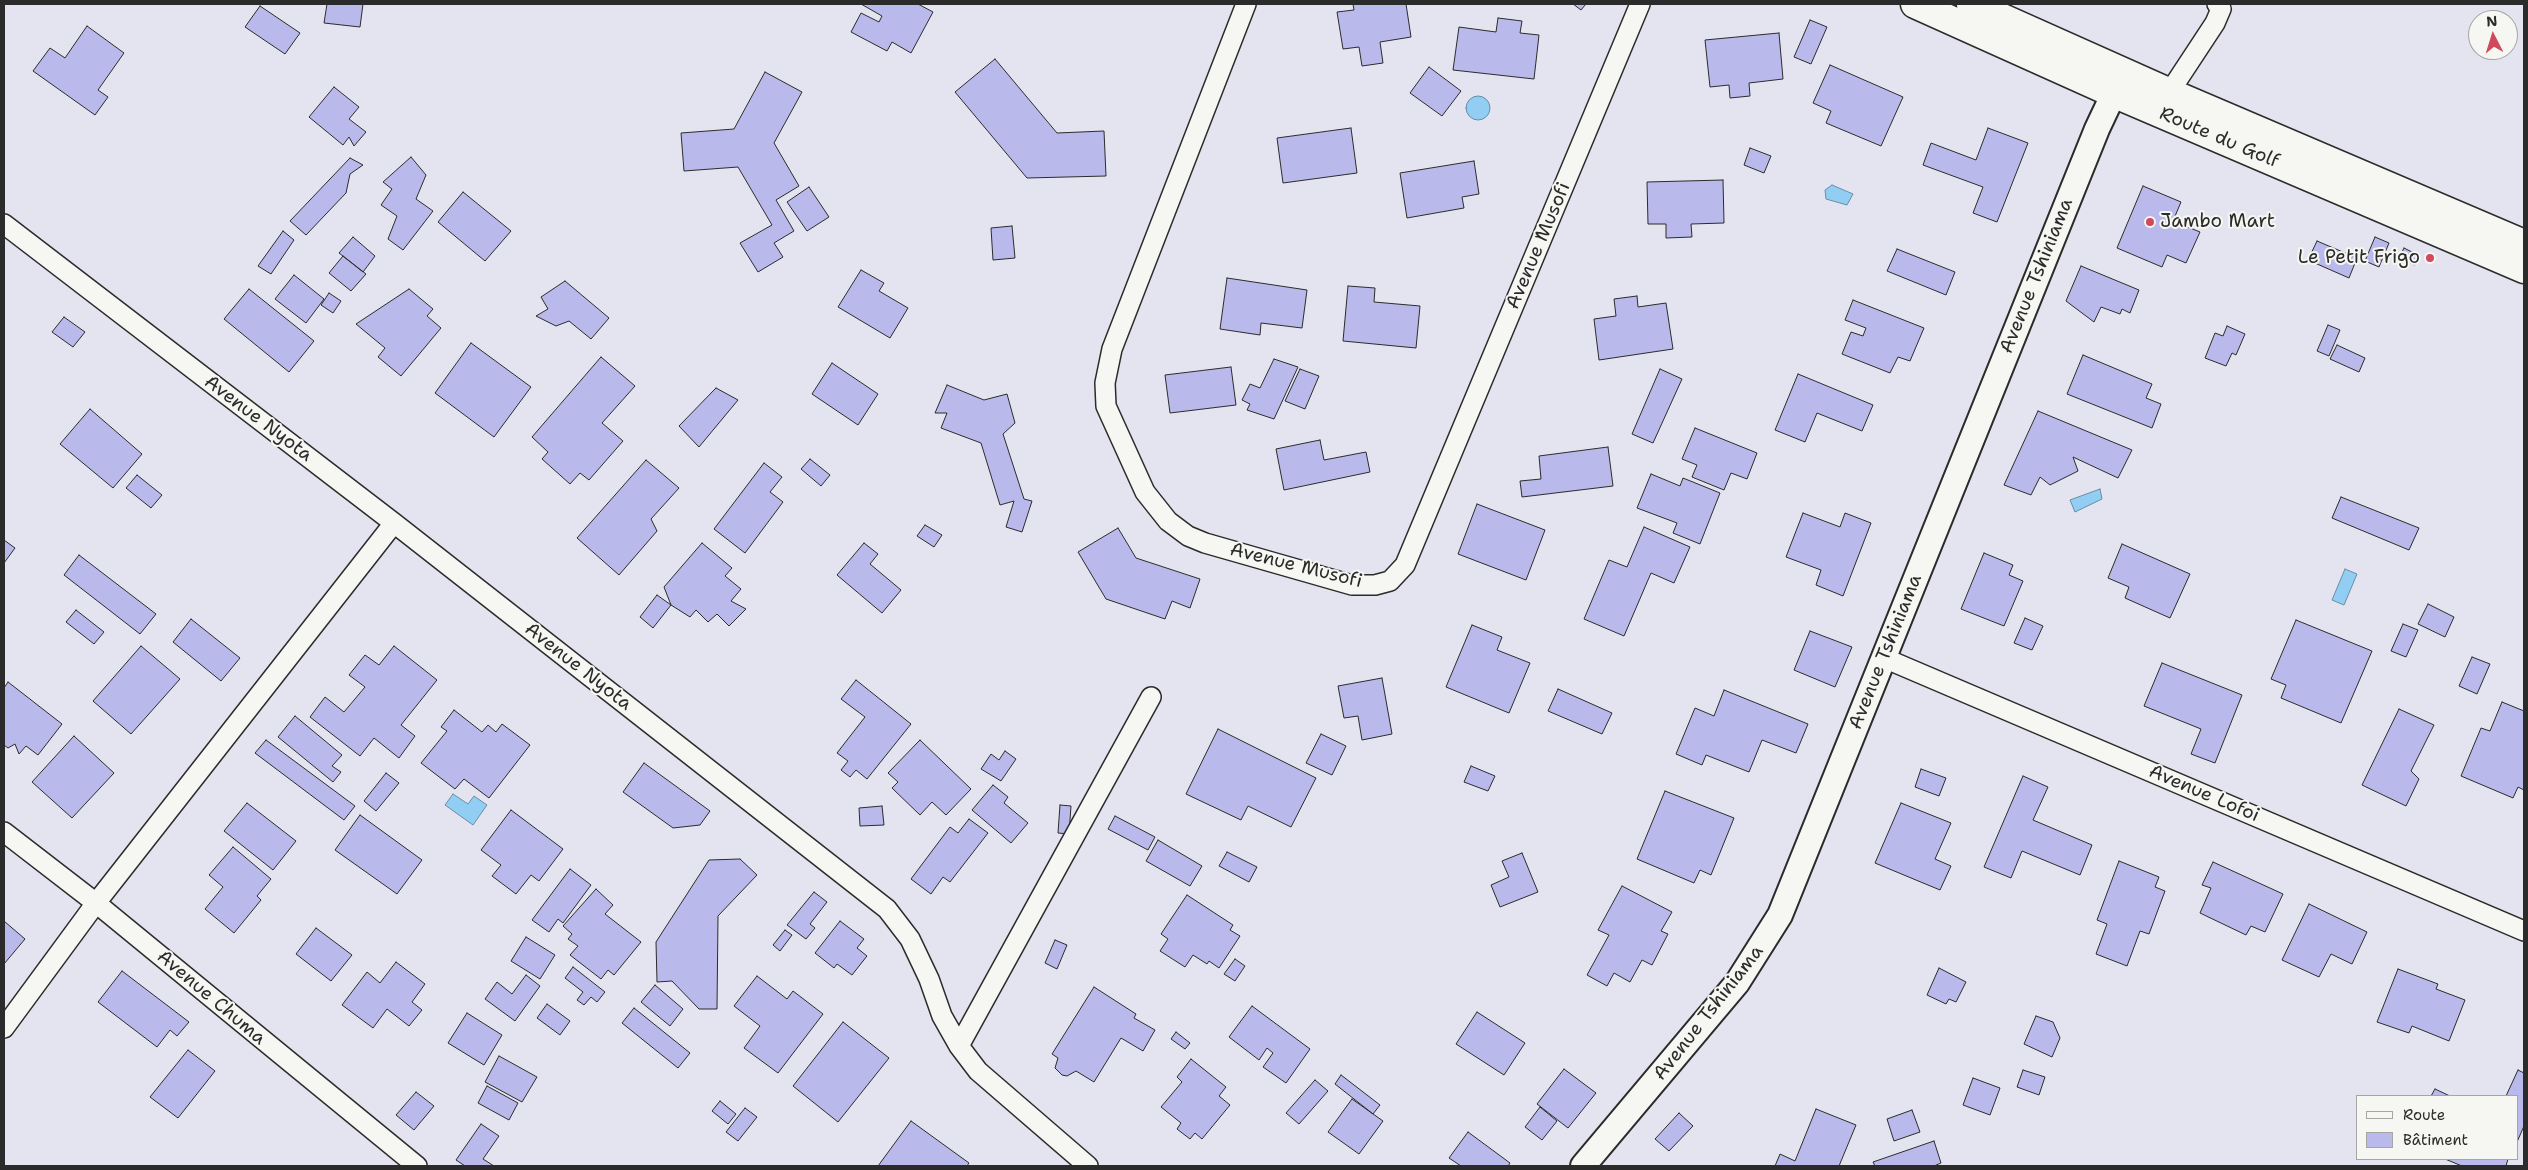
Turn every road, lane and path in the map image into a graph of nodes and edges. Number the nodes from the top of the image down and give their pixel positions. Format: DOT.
graph roads {
  1 [pos="1246,4"];
  2 [pos="1640,4"];
  3 [pos="1915,4"];
  4 [pos="1971,4"];
  5 [pos="2217,4"];
  6 [pos="2119,83"];
  7 [pos="2163,102"];
  8 [pos="4,224"];
  9 [pos="2524,244"];
  10 [pos="2524,269"];
  11 [pos="394,523"];
  12 [pos="1884,658"];
  13 [pos="1151,697"];
  14 [pos="4,832"];
  15 [pos="96,903"];
  16 [pos="2524,931"];
  17 [pos="4,1028"];
  18 [pos="959,1046"];
  19 [pos="417,1166"];
  20 [pos="1088,1166"];
  21 [pos="1583,1166"];
  1 -- 2 [label="street, Avenue Musofi"];
  3 -- 6 [label="main road, Route du Golf"];
  4 -- 6 [label="main road"];
  5 -- 7 [label="street"];
  6 -- 7 [label="main road, Route du Golf"];
  6 -- 12 [label="street, Avenue Tshiniama"];
  7 -- 9 [label="main road"];
  7 -- 10 [label="main road, Route du Golf"];
  8 -- 11 [label="street, Avenue Nyota"];
  11 -- 15 [label="street"];
  11 -- 18 [label="street, Avenue Nyota"];
  12 -- 16 [label="street, Avenue Lofoi"];
  12 -- 21 [label="street, Avenue Tshiniama"];
  13 -- 18 [label="street"];
  14 -- 15 [label="street, Avenue Chuma"];
  15 -- 17 [label="street"];
  15 -- 19 [label="street, Avenue Chuma"];
  18 -- 20 [label="street, Avenue Nyota"];
}
